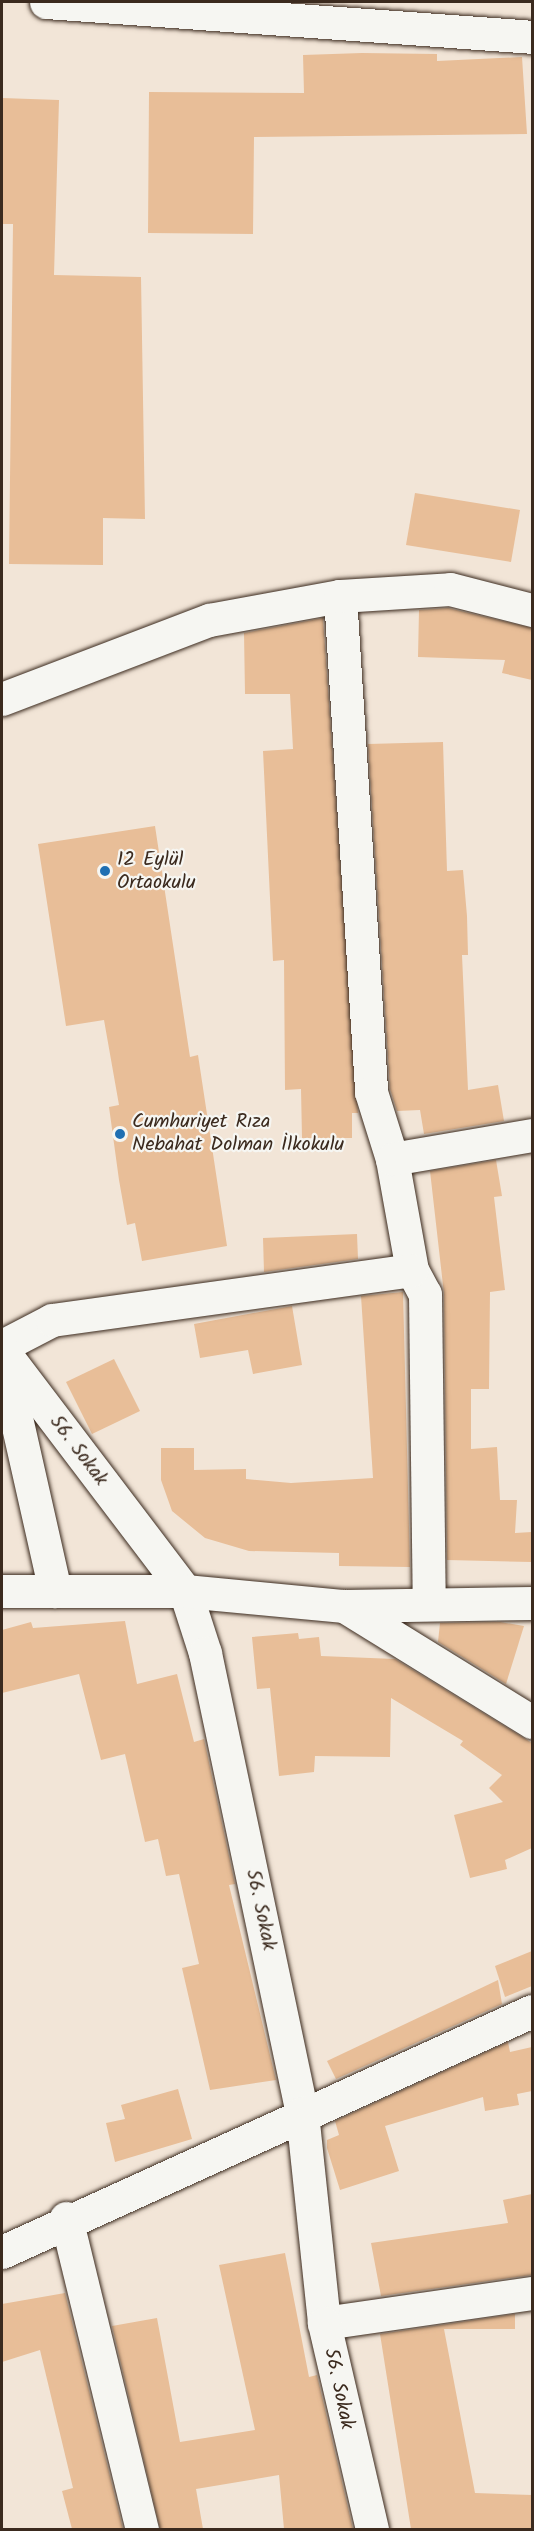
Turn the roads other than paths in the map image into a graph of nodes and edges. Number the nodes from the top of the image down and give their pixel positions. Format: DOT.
graph roads {
  1 [pos="46,2"];
  2 [pos="532,37"];
  3 [pos="340,596"];
  4 [pos="532,610"];
  5 [pos="2,699"];
  6 [pos="532,1135"];
  7 [pos="392,1159"];
  8 [pos="412,1270"];
  9 [pos="2,1348"];
  10 [pos="2,1356"];
  11 [pos="2,1591"];
  12 [pos="55,1591"];
  13 [pos="185,1591"];
  14 [pos="532,1603"];
  15 [pos="429,1604"];
  16 [pos="344,1606"];
  17 [pos="532,1722"];
  18 [pos="532,2011"];
  19 [pos="302,2114"];
  20 [pos="66,2218"];
  21 [pos="2,2252"];
  22 [pos="532,2293"];
  23 [pos="324,2324"];
  24 [pos="142,2529"];
  25 [pos="372,2529"];
  1 -- 2 [label="street"];
  3 -- 4 [label="street"];
  3 -- 5 [label="street"];
  3 -- 7 [label="street"];
  6 -- 7 [label="street"];
  7 -- 8 [label="street"];
  8 -- 9 [label="street"];
  8 -- 15 [label="street"];
  9 -- 13 [label="street, 56. Sokak"];
  10 -- 12 [label="street"];
  11 -- 12 [label="street"];
  12 -- 13 [label="street"];
  13 -- 16 [label="street"];
  13 -- 19 [label="street, 56. Sokak"];
  14 -- 15 [label="street"];
  15 -- 16 [label="street"];
  16 -- 17 [label="street"];
  18 -- 19 [label="street"];
  19 -- 20 [label="street"];
  19 -- 23 [label="street, 56. Sokak"];
  20 -- 21 [label="street"];
  20 -- 24 [label="street"];
  22 -- 23 [label="street"];
  23 -- 25 [label="street, 56. Sokak"];
}
